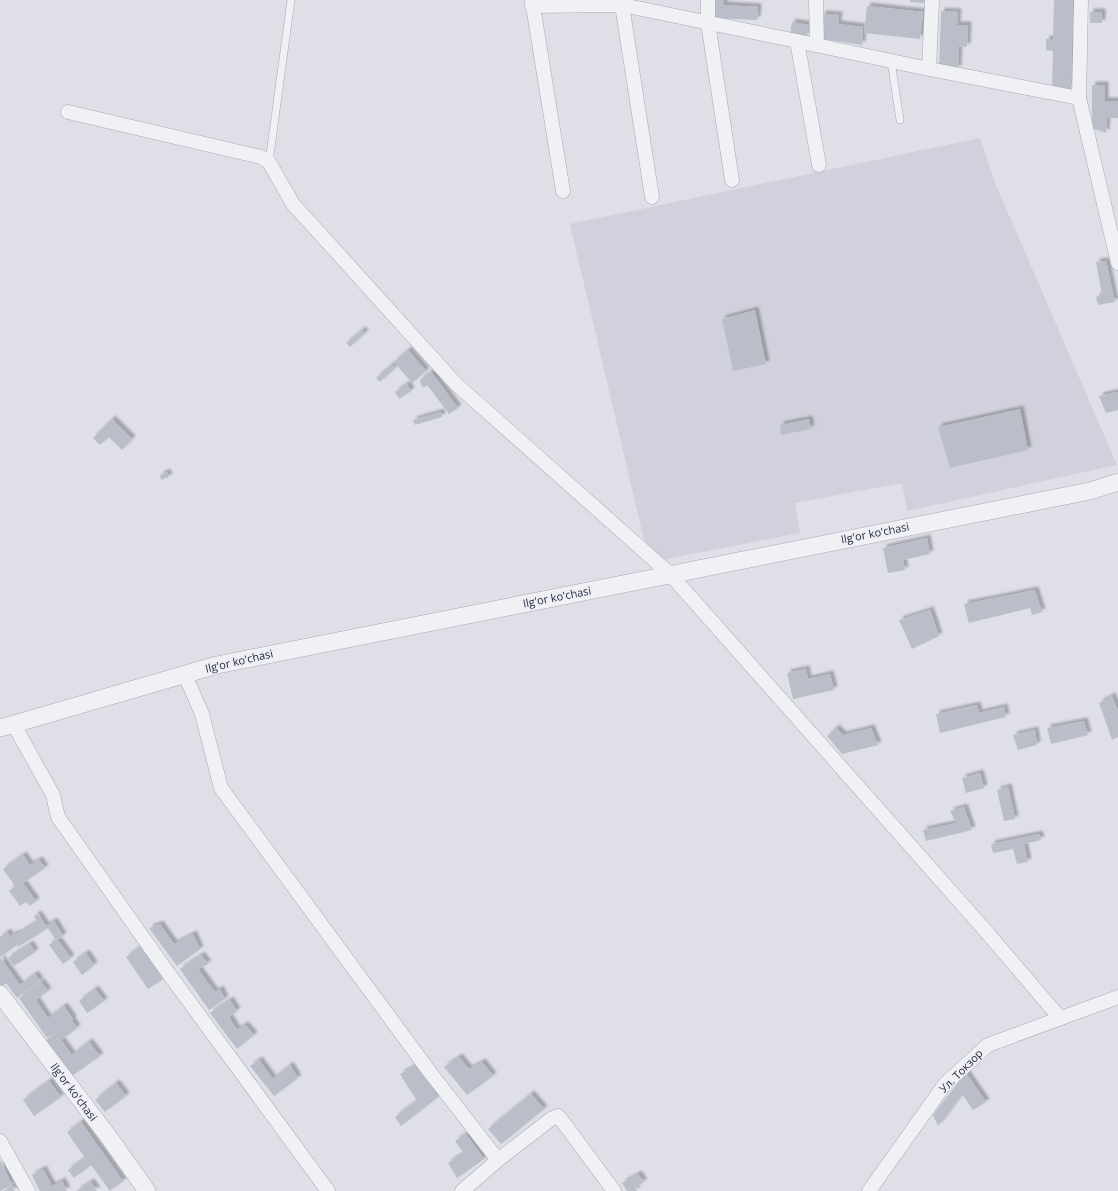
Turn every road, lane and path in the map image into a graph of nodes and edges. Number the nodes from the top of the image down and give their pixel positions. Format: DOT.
graph roads {
  1 [pos="291,0"];
  2 [pos="708,0"];
  3 [pos="816,0"];
  4 [pos="932,0"];
  5 [pos="1081,0"];
  6 [pos="532,3"];
  7 [pos="617,3"];
  8 [pos="708,23"];
  9 [pos="797,40"];
  10 [pos="817,45"];
  11 [pos="891,61"];
  12 [pos="929,69"];
  13 [pos="1079,98"];
  14 [pos="68,112"];
  15 [pos="900,120"];
  16 [pos="269,162"];
  17 [pos="819,165"];
  18 [pos="732,180"];
  19 [pos="563,191"];
  20 [pos="652,197"];
  21 [pos="1118,263"];
  22 [pos="1118,482"];
  23 [pos="670,574"];
  24 [pos="185,675"];
  25 [pos="7,727"];
  26 [pos="1118,997"];
  27 [pos="3,1004"];
  28 [pos="1060,1018"];
  29 [pos="0,1141"];
  30 [pos="498,1160"];
  31 [pos="28,1191"];
  32 [pos="147,1191"];
  33 [pos="328,1191"];
  34 [pos="462,1191"];
  35 [pos="614,1191"];
  36 [pos="869,1191"];
  1 -- 16 [label="lane"];
  2 -- 8 [label="street"];
  3 -- 10 [label="street"];
  4 -- 12 [label="street"];
  5 -- 13 [label="street"];
  6 -- 7 [label="street"];
  6 -- 19 [label="street"];
  7 -- 8 [label="street"];
  7 -- 20 [label="street"];
  8 -- 9 [label="street"];
  8 -- 18 [label="street"];
  9 -- 10 [label="street"];
  9 -- 17 [label="street"];
  10 -- 11 [label="street"];
  11 -- 12 [label="street"];
  11 -- 15 [label="lane"];
  12 -- 13 [label="street"];
  13 -- 21 [label="street"];
  14 -- 16 [label="street"];
  16 -- 23 [label="street"];
  22 -- 23 [label="street, Ilg'or ko'chasi"];
  23 -- 24 [label="street, Ilg'or ko'chasi"];
  23 -- 28 [label="street"];
  24 -- 25 [label="street, Ilg'or ko'chasi"];
  24 -- 30 [label="street"];
  25 -- 33 [label="street"];
  26 -- 28 [label="street, Ул. Токзор"];
  27 -- 32 [label="street, Ilg'or ko'chasi"];
  28 -- 36 [label="street, Ул. Токзор"];
  29 -- 31 [label="street"];
  30 -- 34 [label="street"];
  30 -- 35 [label="street"];
}
